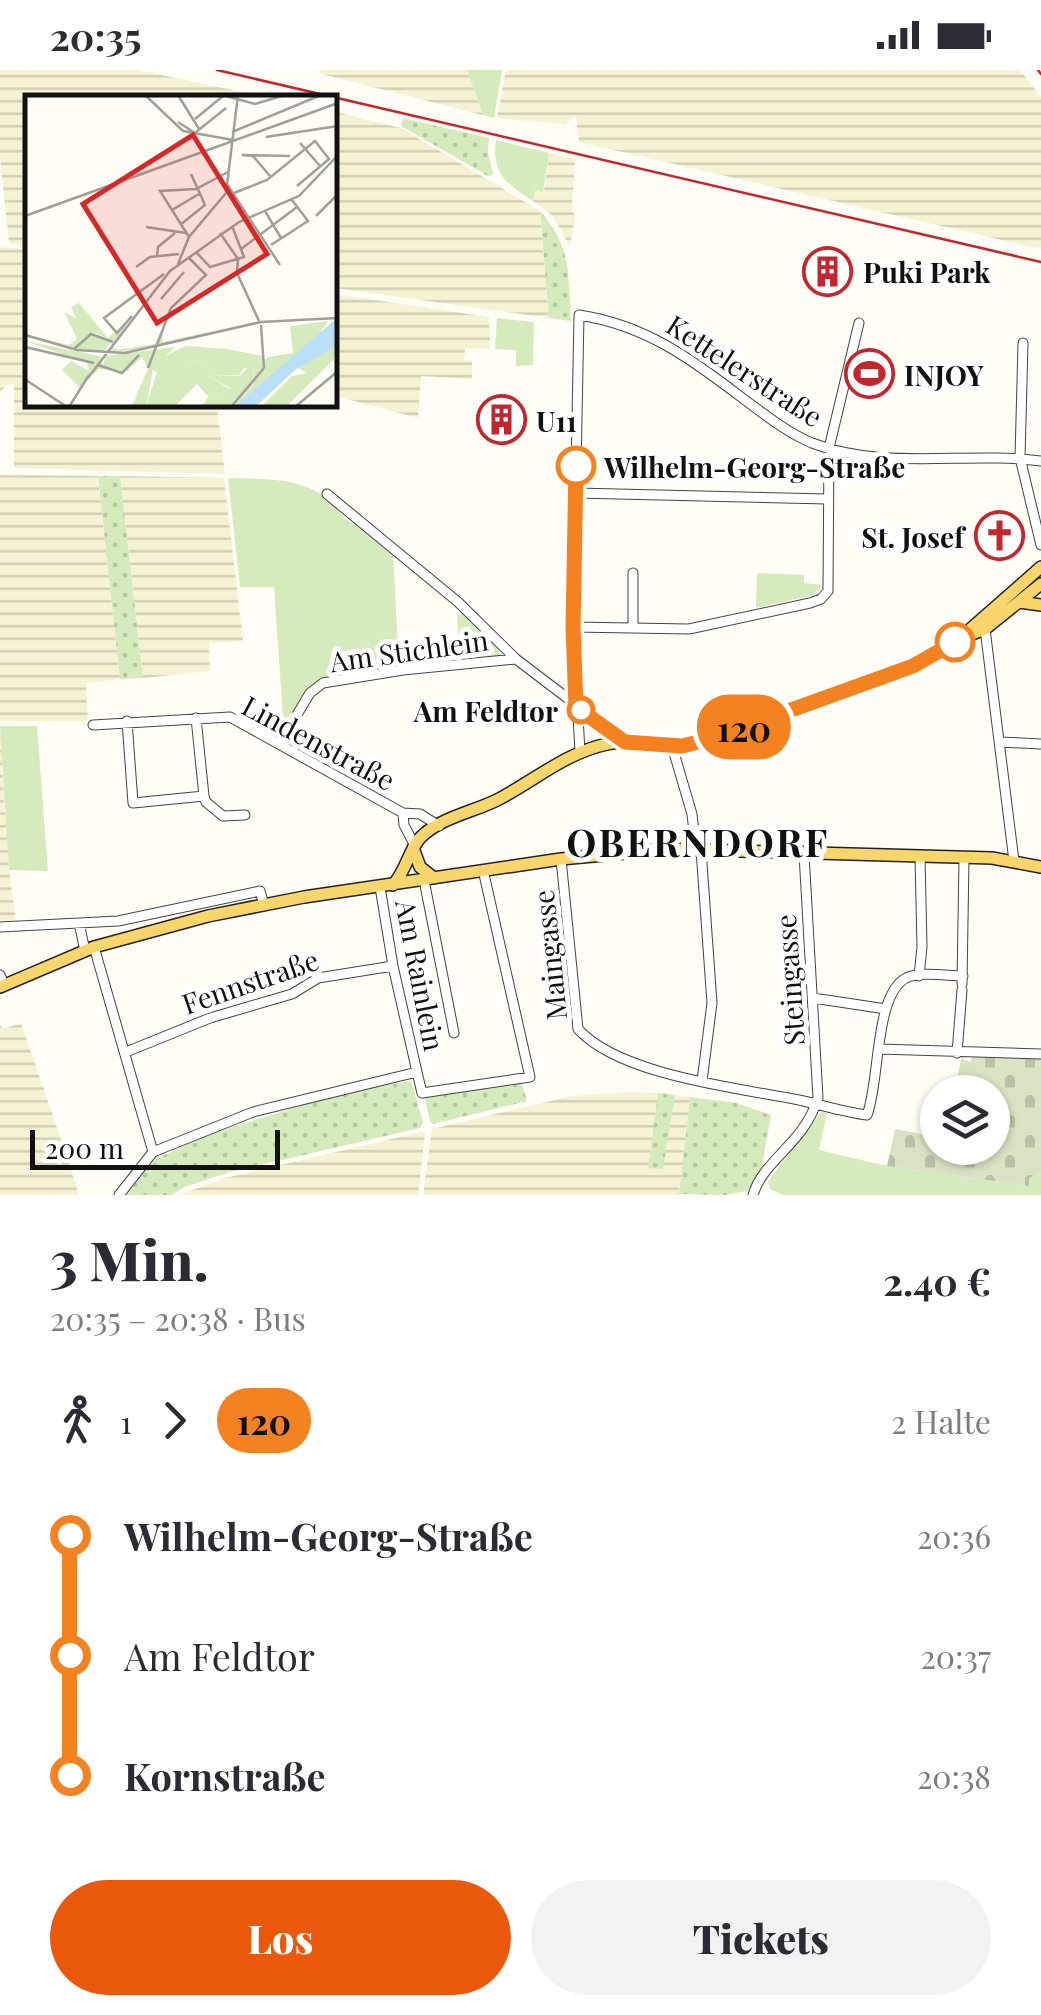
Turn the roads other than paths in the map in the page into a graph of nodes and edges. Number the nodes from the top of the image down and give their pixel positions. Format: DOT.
graph roads {
  1 [pos="858,323"];
  2 [pos="1023,342"];
  3 [pos="829,448"];
  4 [pos="1020,458"];
  5 [pos="1041,461"];
  6 [pos="576,493"];
  7 [pos="327,494"];
  8 [pos="827,499"];
  9 [pos="1039,528"];
  10 [pos="1041,545"];
  11 [pos="1041,568"];
  12 [pos="633,573"];
  13 [pos="1041,584"];
  14 [pos="1019,602"];
  15 [pos="1041,605"];
  16 [pos="573,627"];
  17 [pos="632,627"];
  18 [pos="985,629"];
  19 [pos="958,640"];
  20 [pos="516,659"];
  21 [pos="576,707"];
  22 [pos="196,718"];
  23 [pos="126,722"];
  24 [pos="92,724"];
  25 [pos="625,742"];
  26 [pos="1000,742"];
  27 [pos="280,744"];
  28 [pos="1041,744"];
  29 [pos="672,746"];
  30 [pos="580,752"];
  31 [pos="204,796"];
  32 [pos="403,813"];
  33 [pos="245,815"];
  34 [pos="439,826"];
  35 [pos="414,847"];
  36 [pos="698,850"];
  37 [pos="804,854"];
  38 [pos="920,857"];
  39 [pos="964,858"];
  40 [pos="560,859"];
  41 [pos="1014,861"];
  42 [pos="1041,867"];
  43 [pos="483,870"];
  44 [pos="429,879"];
  45 [pos="386,886"];
  46 [pos="264,904"];
  47 [pos="80,924"];
  48 [pos="0,928"];
  49 [pos="90,949"];
  50 [pos="393,966"];
  51 [pos="919,976"];
  52 [pos="1,983"];
  53 [pos="962,983"];
  54 [pos="813,998"];
  55 [pos="886,1009"];
  56 [pos="454,1033"];
  57 [pos="879,1048"];
  58 [pos="126,1052"];
  59 [pos="957,1052"];
  60 [pos="1041,1054"];
  61 [pos="418,1072"];
  62 [pos="702,1081"];
  63 [pos="816,1104"];
  64 [pos="153,1152"];
  65 [pos="119,1195"];
  66 [pos="752,1195"];
  1 -- 3 [label="street, Kettelerstraße"];
  2 -- 4 [label="street"];
  3 -- 4 [label="street, Kettelerstraße"];
  3 -- 6 [label="street, Kettelerstraße"];
  3 -- 8 [label="street"];
  4 -- 5 [label="street, Kettelerstraße"];
  4 -- 9 [label="street"];
  6 -- 8 [label="street"];
  6 -- 16 [label="street"];
  7 -- 20 [label="street"];
  8 -- 17 [label="street"];
  9 -- 10 [label="street"];
  11 -- 19 [label="main road"];
  12 -- 17 [label="street"];
  13 -- 14 [label="main road"];
  14 -- 15 [label="main road"];
  14 -- 18 [label="main road"];
  16 -- 17 [label="street"];
  16 -- 21 [label="street"];
  18 -- 19 [label="main road"];
  18 -- 26 [label="street"];
  19 -- 29 [label="main road"];
  20 -- 21 [label="street"];
  20 -- 27 [label="street, Am Stichlein"];
  21 -- 25 [label="street"];
  21 -- 30 [label="street"];
  22 -- 23 [label="street, Lindenstraße"];
  22 -- 27 [label="street, Lindenstraße"];
  22 -- 31 [label="street"];
  23 -- 24 [label="street, Lindenstraße"];
  23 -- 31 [label="street"];
  25 -- 29 [label="main road"];
  25 -- 30 [label="main road"];
  26 -- 28 [label="street"];
  26 -- 41 [label="street"];
  27 -- 32 [label="street, Lindenstraße"];
  29 -- 36 [label="street"];
  30 -- 34 [label="main road"];
  31 -- 33 [label="street"];
  32 -- 34 [label="street, Lindenstraße"];
  32 -- 35 [label="street, Lindenstraße"];
  34 -- 35 [label="main road"];
  35 -- 44 [label="main road"];
  35 -- 45 [label="main road"];
  36 -- 37 [label="main road"];
  36 -- 40 [label="main road"];
  36 -- 62 [label="street"];
  37 -- 38 [label="main road"];
  37 -- 54 [label="street, Steingasse"];
  38 -- 39 [label="main road"];
  38 -- 51 [label="street"];
  39 -- 41 [label="main road"];
  39 -- 53 [label="street"];
  40 -- 43 [label="main road"];
  40 -- 62 [label="street, Maingasse"];
  41 -- 42 [label="main road"];
  43 -- 44 [label="main road"];
  43 -- 61 [label="street"];
  44 -- 45 [label="main road"];
  44 -- 56 [label="street"];
  45 -- 46 [label="main road"];
  45 -- 50 [label="street, Am Rainlein"];
  46 -- 47 [label="street"];
  46 -- 49 [label="main road"];
  47 -- 48 [label="street"];
  47 -- 49 [label="street"];
  49 -- 52 [label="main road"];
  49 -- 58 [label="street"];
  50 -- 58 [label="street, Fennstraße"];
  50 -- 61 [label="street, Am Rainlein"];
  51 -- 53 [label="street"];
  51 -- 55 [label="street"];
  53 -- 59 [label="street"];
  54 -- 55 [label="street"];
  54 -- 63 [label="street, Steingasse"];
  55 -- 57 [label="street"];
  57 -- 59 [label="street"];
  57 -- 63 [label="street, Maingasse"];
  58 -- 64 [label="street"];
  59 -- 60 [label="street"];
  61 -- 64 [label="street"];
  62 -- 63 [label="street, Maingasse"];
  63 -- 66 [label="street"];
  64 -- 65 [label="street"];
}
